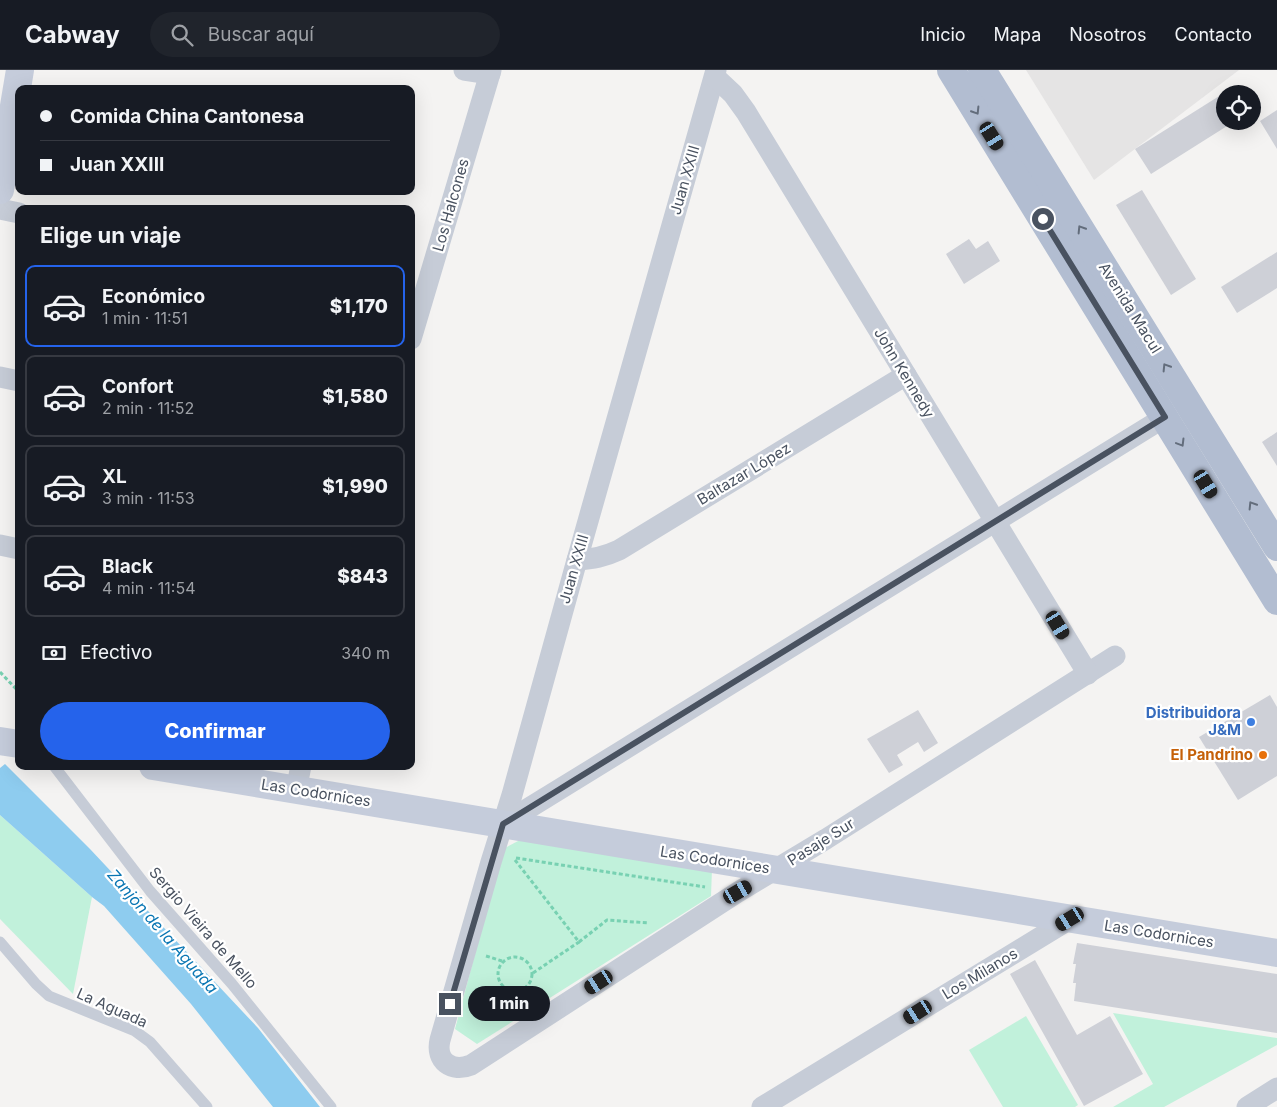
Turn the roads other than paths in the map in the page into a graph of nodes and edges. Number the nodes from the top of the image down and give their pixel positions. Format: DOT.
graph roads {
  1 [pos="20,70"];
  2 [pos="464,70"];
  3 [pos="951,70"];
  4 [pos="982,70"];
  5 [pos="490,72"];
  6 [pos="715,73"];
  7 [pos="18,85"];
  8 [pos="15,100"];
  9 [pos="0,190"];
  10 [pos="0,209"];
  11 [pos="15,212"];
  12 [pos="420,281"];
  13 [pos="415,313"];
  14 [pos="906,375"];
  15 [pos="0,377"];
  16 [pos="15,379"];
  17 [pos="1165,417"];
  18 [pos="995,521"];
  19 [pos="0,545"];
  20 [pos="1277,547"];
  21 [pos="15,548"];
  22 [pos="577,560"];
  23 [pos="1277,601"];
  24 [pos="1115,656"];
  25 [pos="1088,674"];
  26 [pos="0,741"];
  27 [pos="15,743"];
  28 [pos="57,770"];
  29 [pos="202,770"];
  30 [pos="299,778"];
  31 [pos="503,824"];
  32 [pos="776,870"];
  33 [pos="1070,919"];
  34 [pos="0,942"];
  35 [pos="1277,953"];
  36 [pos="449,1066"];
  37 [pos="1277,1088"];
  38 [pos="207,1107"];
  39 [pos="331,1107"];
  40 [pos="762,1107"];
  41 [pos="1247,1107"];
  1 -- 7 [label="street"];
  2 -- 5 [label="street"];
  3 -- 17 [label="main road, Avenida Macul, one-way"];
  20 -- 4 [label="main road, Avenida Macul, one-way"];
  5 -- 12 [label="street, Los Halcones"];
  6 -- 14 [label="street, John Kennedy"];
  6 -- 22 [label="street, Juan XXIII"];
  8 -- 9 [label="street"];
  10 -- 11 [label="street"];
  12 -- 13 [label="street, Los Halcones"];
  14 -- 18 [label="street, John Kennedy"];
  14 -- 22 [label="street, Baltazar López"];
  15 -- 16 [label="street"];
  17 -- 18 [label="street"];
  17 -- 23 [label="main road, Avenida Macul, one-way"];
  18 -- 25 [label="street, John Kennedy"];
  18 -- 31 [label="street"];
  19 -- 21 [label="street"];
  22 -- 31 [label="street, Juan XXIII"];
  24 -- 25 [label="street, Pasaje Sur"];
  25 -- 32 [label="street, Pasaje Sur"];
  26 -- 27 [label="street"];
  28 -- 39 [label="lane, Sergio Vieira de Mello"];
  29 -- 30 [label="street, Las Codornices"];
  30 -- 31 [label="street, Las Codornices"];
  31 -- 32 [label="street, Las Codornices"];
  31 -- 36 [label="street, Juan XXIII"];
  32 -- 33 [label="street, Las Codornices"];
  32 -- 36 [label="street, Pasaje Sur"];
  33 -- 35 [label="street, Las Codornices"];
  33 -- 40 [label="street, Los Milanos"];
  34 -- 38 [label="lane, La Aguada"];
  37 -- 41 [label="street"];
}
